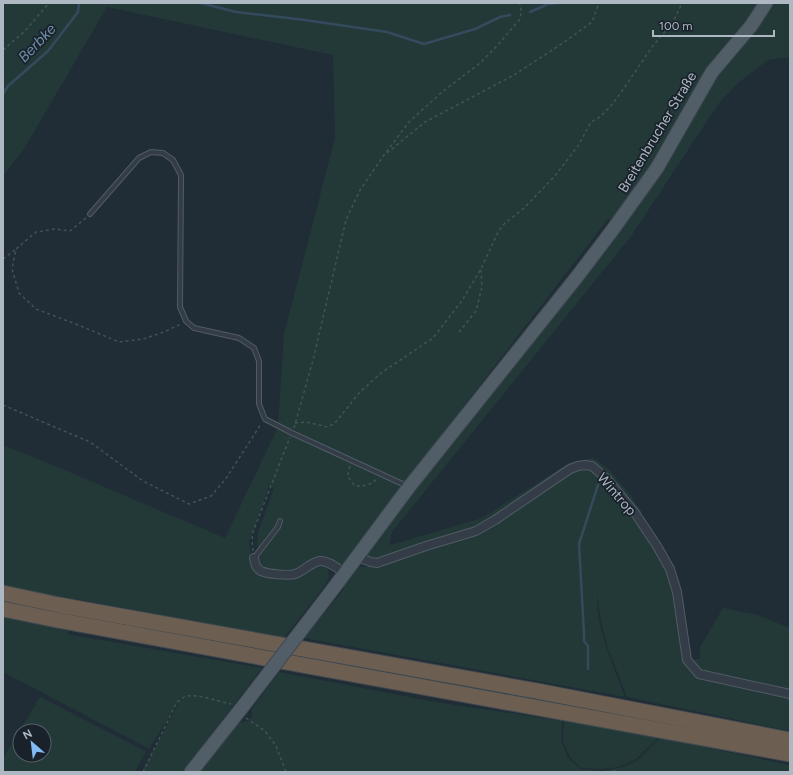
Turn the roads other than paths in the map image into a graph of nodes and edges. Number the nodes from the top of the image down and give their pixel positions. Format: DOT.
graph roads {
  1 [pos="766,3"];
  2 [pos="90,214"];
  3 [pos="409,487"];
  4 [pos="280,522"];
  5 [pos="357,557"];
  6 [pos="254,558"];
  7 [pos="345,573"];
  8 [pos="3,593"];
  9 [pos="3,609"];
  10 [pos="790,694"];
  11 [pos="790,740"];
  12 [pos="790,754"];
  13 [pos="191,772"];
  1 -- 3 [label="main road, Breitenbrucher Straße"];
  2 -- 3 [label="lane"];
  3 -- 5 [label="main road, Breitenbrucher Straße"];
  4 -- 6 [label="lane"];
  5 -- 7 [label="main road, Breitenbrucher Straße"];
  5 -- 10 [label="street, Wintrop"];
  6 -- 7 [label="street"];
  7 -- 13 [label="main road, Breitenbrucher Straße, bridge"];
  8 -- 11 [label="highway"];
  9 -- 12 [label="highway"];
}
